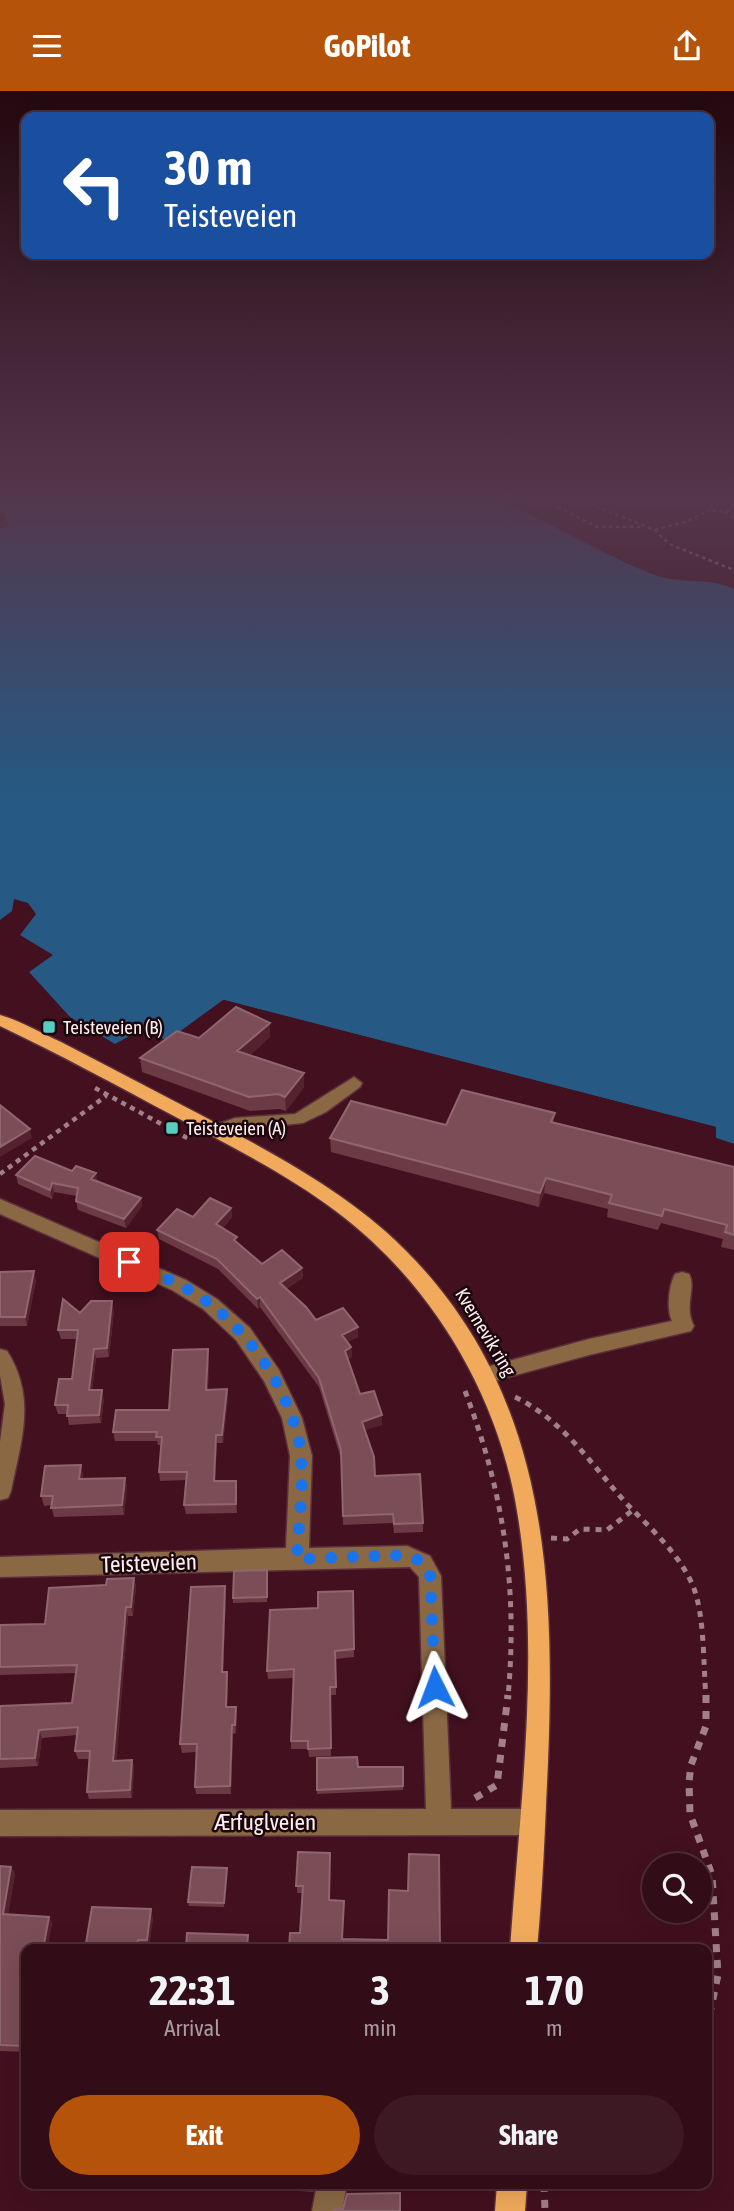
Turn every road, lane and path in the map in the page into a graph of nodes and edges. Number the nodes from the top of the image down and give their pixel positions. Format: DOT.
graph roads {
  1 [pos="0,1020"];
  2 [pos="354,1083"];
  3 [pos="91,1084"];
  4 [pos="106,1096"];
  5 [pos="216,1131"];
  6 [pos="201,1143"];
  7 [pos="0,1174"];
  8 [pos="0,1206"];
  9 [pos="682,1279"];
  10 [pos="0,1357"];
  11 [pos="473,1379"];
  12 [pos="510,1394"];
  13 [pos="0,1491"];
  14 [pos="633,1510"];
  15 [pos="551,1538"];
  16 [pos="297,1559"];
  17 [pos="0,1567"];
  18 [pos="475,1798"];
  19 [pos="439,1822"];
  20 [pos="531,1822"];
  21 [pos="0,1823"];
  22 [pos="524,1944"];
  23 [pos="712,2003"];
  24 [pos="331,2189"];
  25 [pos="512,2189"];
  26 [pos="544,2189"];
  27 [pos="327,2211"];
  28 [pos="510,2211"];
  29 [pos="545,2211"];
  1 -- 5 [label="main road, Kvernevik ring"];
  2 -- 5 [label="street"];
  3 -- 4 [label="path"];
  4 -- 6 [label="path"];
  4 -- 7 [label="path"];
  5 -- 11 [label="main road, Kvernevik ring"];
  8 -- 16 [label="street"];
  9 -- 11 [label="street"];
  10 -- 13 [label="street"];
  11 -- 18 [label="path"];
  11 -- 20 [label="main road, Kvernevik ring"];
  12 -- 14 [label="path"];
  14 -- 15 [label="path"];
  14 -- 23 [label="path"];
  16 -- 17 [label="street, Teisteveien"];
  16 -- 19 [label="street, Teisteveien"];
  19 -- 20 [label="street, Ærfuglveien"];
  19 -- 21 [label="street, Ærfuglveien"];
  20 -- 22 [label="main road, Kvernevik ring"];
  24 -- 27 [label="street"];
  25 -- 28 [label="main road"];
  26 -- 29 [label="path"];
}
